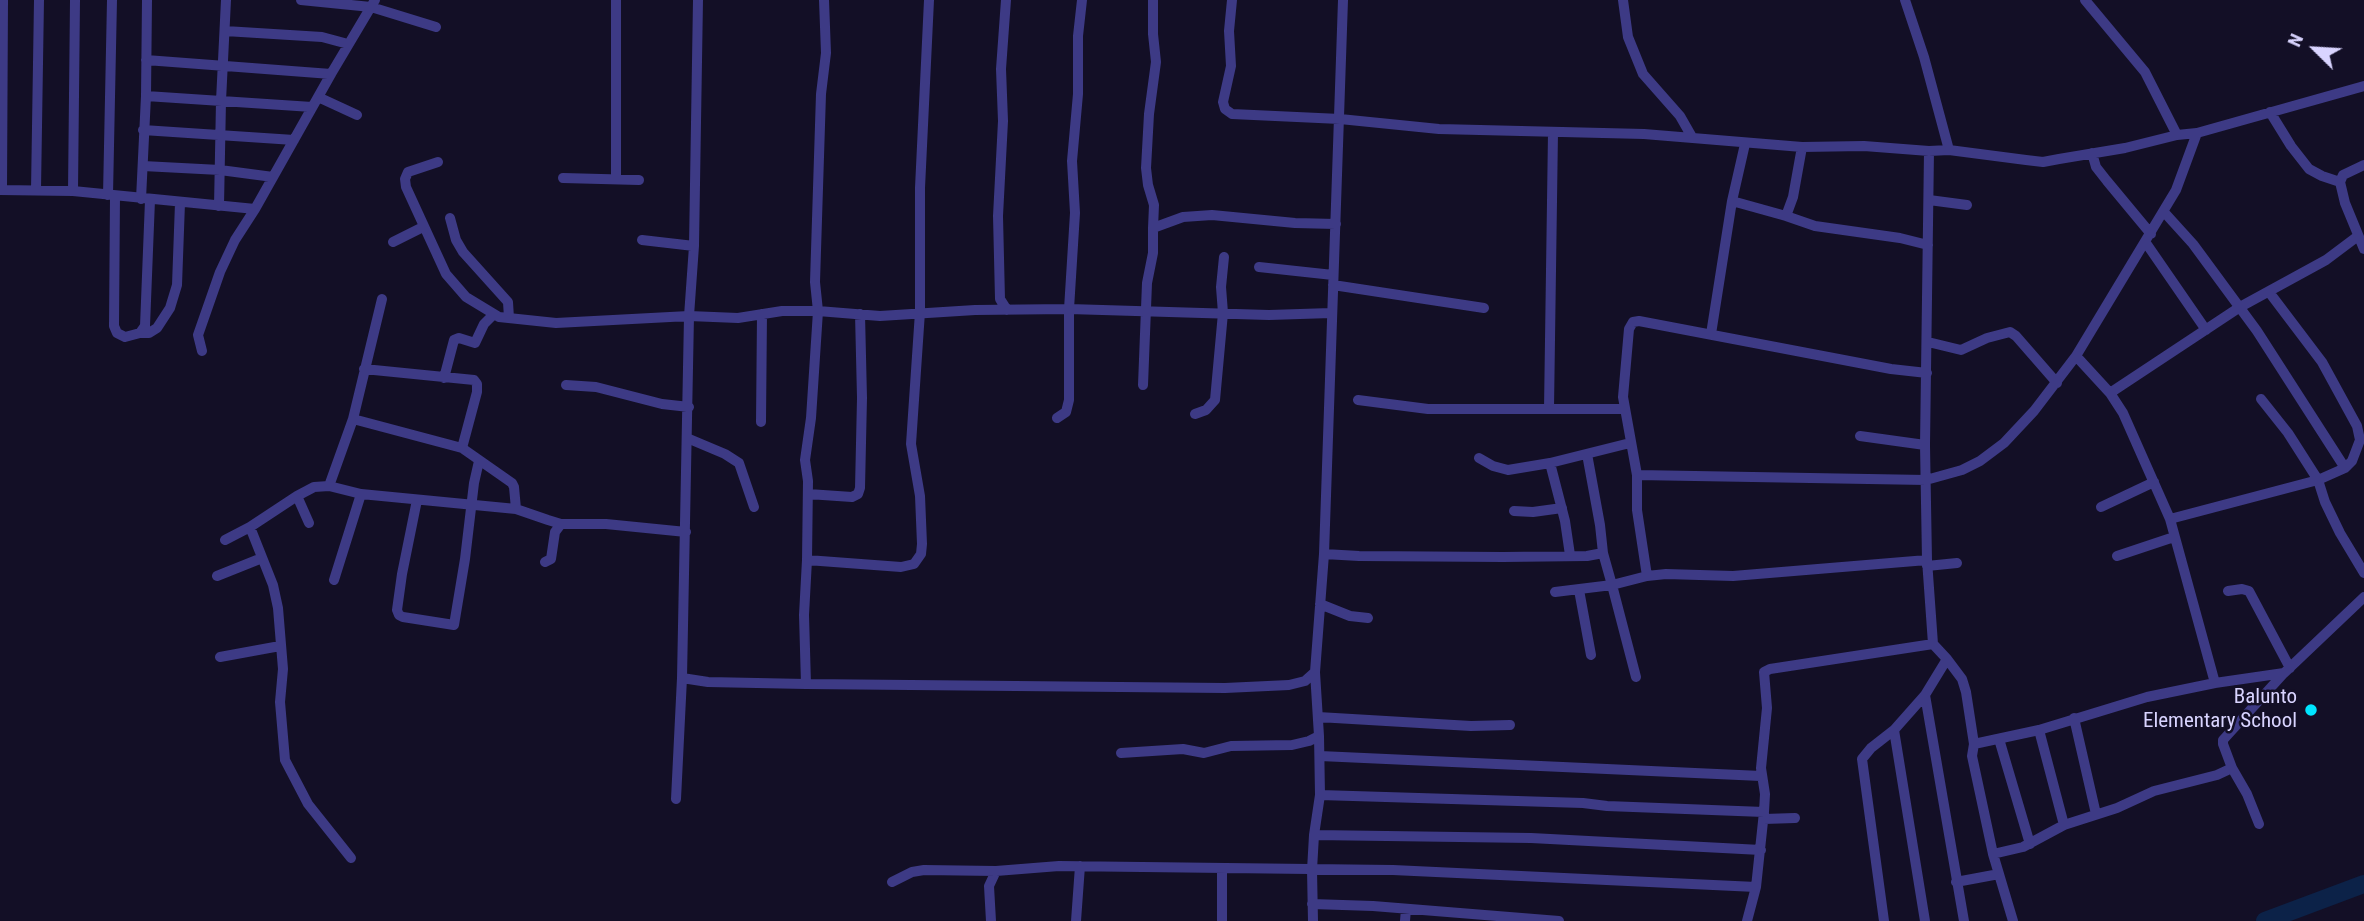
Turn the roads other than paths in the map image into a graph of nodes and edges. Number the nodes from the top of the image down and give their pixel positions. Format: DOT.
graph roads {
  1 [pos="3,0"];
  2 [pos="39,0"];
  3 [pos="75,0"];
  4 [pos="112,0"];
  5 [pos="147,0"];
  6 [pos="226,0"];
  7 [pos="301,0"];
  8 [pos="616,0"];
  9 [pos="698,0"];
  10 [pos="824,0"];
  11 [pos="929,0"];
  12 [pos="1006,0"];
  13 [pos="1082,0"];
  14 [pos="1153,0"];
  15 [pos="1232,0"];
  16 [pos="1343,0"];
  17 [pos="1623,0"];
  18 [pos="1905,0"];
  19 [pos="2085,0"];
  20 [pos="373,3"];
  21 [pos="436,27"];
  22 [pos="225,31"];
  23 [pos="348,44"];
  24 [pos="146,60"];
  25 [pos="224,65"];
  26 [pos="331,74"];
  27 [pos="2364,86"];
  28 [pos="146,96"];
  29 [pos="318,97"];
  30 [pos="220,101"];
  31 [pos="312,107"];
  32 [pos="2270,112"];
  33 [pos="357,115"];
  34 [pos="1340,119"];
  35 [pos="143,130"];
  36 [pos="1553,132"];
  37 [pos="2197,133"];
  38 [pos="2177,135"];
  39 [pos="221,137"];
  40 [pos="1692,137"];
  41 [pos="294,141"];
  42 [pos="1745,144"];
  43 [pos="1802,147"];
  44 [pos="1948,150"];
  45 [pos="1929,151"];
  46 [pos="2092,153"];
  47 [pos="438,162"];
  48 [pos="2364,165"];
  49 [pos="143,166"];
  50 [pos="220,170"];
  51 [pos="273,177"];
  52 [pos="563,178"];
  53 [pos="616,178"];
  54 [pos="639,180"];
  55 [pos="2340,181"];
  56 [pos="1,190"];
  57 [pos="36,190"];
  58 [pos="73,191"];
  59 [pos="112,195"];
  60 [pos="146,199"];
  61 [pos="1929,200"];
  62 [pos="1732,201"];
  63 [pos="180,203"];
  64 [pos="1967,205"];
  65 [pos="219,206"];
  66 [pos="255,209"];
  67 [pos="2164,212"];
  68 [pos="1786,216"];
  69 [pos="450,218"];
  70 [pos="1336,224"];
  71 [pos="423,227"];
  72 [pos="1153,228"];
  73 [pos="2358,236"];
  74 [pos="2148,239"];
  75 [pos="642,240"];
  76 [pos="393,242"];
  77 [pos="1928,245"];
  78 [pos="694,246"];
  79 [pos="2364,249"];
  80 [pos="1224,257"];
  81 [pos="1259,267"];
  82 [pos="1333,280"];
  83 [pos="2269,292"];
  84 [pos="382,299"];
  85 [pos="1000,299"];
  86 [pos="2240,307"];
  87 [pos="1484,308"];
  88 [pos="1069,309"];
  89 [pos="988,310"];
  90 [pos="1007,310"];
  91 [pos="818,311"];
  92 [pos="1147,312"];
  93 [pos="915,313"];
  94 [pos="1223,313"];
  95 [pos="1331,313"];
  96 [pos="762,314"];
  97 [pos="860,314"];
  98 [pos="493,315"];
  99 [pos="689,316"];
  100 [pos="509,318"];
  101 [pos="2206,330"];
  102 [pos="141,332"];
  103 [pos="1711,334"];
  104 [pos="1928,342"];
  105 [pos="202,351"];
  106 [pos="2076,356"];
  107 [pos="364,369"];
  108 [pos="1927,373"];
  109 [pos="444,378"];
  110 [pos="2057,383"];
  111 [pos="566,385"];
  112 [pos="1143,385"];
  113 [pos="2110,393"];
  114 [pos="2261,399"];
  115 [pos="1358,400"];
  116 [pos="689,407"];
  117 [pos="1549,409"];
  118 [pos="1624,409"];
  119 [pos="1195,414"];
  120 [pos="2364,416"];
  121 [pos="1056,418"];
  122 [pos="353,419"];
  123 [pos="761,422"];
  124 [pos="2357,426"];
  125 [pos="1860,436"];
  126 [pos="687,438"];
  127 [pos="1630,443"];
  128 [pos="1925,445"];
  129 [pos="462,448"];
  130 [pos="1587,454"];
  131 [pos="1479,458"];
  132 [pos="479,461"];
  133 [pos="1550,463"];
  134 [pos="2346,468"];
  135 [pos="1637,475"];
  136 [pos="1926,480"];
  137 [pos="2318,481"];
  138 [pos="2154,482"];
  139 [pos="329,486"];
  140 [pos="361,495"];
  141 [pos="808,495"];
  142 [pos="297,496"];
  143 [pos="417,500"];
  144 [pos="471,503"];
  145 [pos="754,507"];
  146 [pos="2101,507"];
  147 [pos="1562,508"];
  148 [pos="516,509"];
  149 [pos="1514,511"];
  150 [pos="2170,519"];
  151 [pos="310,523"];
  152 [pos="561,524"];
  153 [pos="250,527"];
  154 [pos="685,532"];
  155 [pos="2174,537"];
  156 [pos="225,540"];
  157 [pos="1603,553"];
  158 [pos="1324,554"];
  159 [pos="1570,555"];
  160 [pos="2117,556"];
  161 [pos="262,558"];
  162 [pos="807,560"];
  163 [pos="545,562"];
  164 [pos="1927,563"];
  165 [pos="1957,563"];
  166 [pos="2364,573"];
  167 [pos="217,576"];
  168 [pos="1647,576"];
  169 [pos="334,580"];
  170 [pos="1612,585"];
  171 [pos="1579,590"];
  172 [pos="2228,591"];
  173 [pos="1555,592"];
  174 [pos="2364,597"];
  175 [pos="1320,604"];
  176 [pos="1368,618"];
  177 [pos="1933,644"];
  178 [pos="280,646"];
  179 [pos="1591,655"];
  180 [pos="220,657"];
  181 [pos="1947,659"];
  182 [pos="2287,671"];
  183 [pos="1315,672"];
  184 [pos="1636,677"];
  185 [pos="682,678"];
  186 [pos="1305,681"];
  187 [pos="2215,683"];
  188 [pos="806,684"];
  189 [pos="1316,686"];
  190 [pos="1925,695"];
  191 [pos="1318,717"];
  192 [pos="2074,718"];
  193 [pos="1510,724"];
  194 [pos="1894,730"];
  195 [pos="2039,730"];
  196 [pos="1319,736"];
  197 [pos="1999,739"];
  198 [pos="1974,744"];
  199 [pos="1121,753"];
  200 [pos="1320,756"];
  201 [pos="2232,768"];
  202 [pos="1761,776"];
  203 [pos="1320,795"];
  204 [pos="676,799"];
  205 [pos="2096,814"];
  206 [pos="1764,815"];
  207 [pos="1795,818"];
  208 [pos="2259,824"];
  209 [pos="2064,825"];
  210 [pos="1314,835"];
  211 [pos="2030,844"];
  212 [pos="1761,850"];
  213 [pos="1993,854"];
  214 [pos="351,858"];
  215 [pos="1080,866"];
  216 [pos="1222,868"];
  217 [pos="1311,870"];
  218 [pos="996,871"];
  219 [pos="1998,874"];
  220 [pos="892,881"];
  221 [pos="1956,882"];
  222 [pos="1756,887"];
  223 [pos="1312,904"];
  224 [pos="1406,909"];
  225 [pos="991,921"];
  226 [pos="1076,921"];
  227 [pos="1222,921"];
  228 [pos="1313,921"];
  229 [pos="1405,921"];
  230 [pos="1559,921"];
  231 [pos="1747,921"];
  232 [pos="1884,921"];
  233 [pos="1925,921"];
  234 [pos="1964,921"];
  235 [pos="2013,921"];
  1 -- 56 [label="street"];
  2 -- 57 [label="street"];
  3 -- 58 [label="street"];
  4 -- 59 [label="street"];
  5 -- 24 [label="street"];
  6 -- 22 [label="street"];
  7 -- 20 [label="street"];
  8 -- 53 [label="street"];
  9 -- 78 [label="street"];
  10 -- 91 [label="street"];
  11 -- 93 [label="street"];
  12 -- 85 [label="street"];
  13 -- 88 [label="street"];
  14 -- 72 [label="street"];
  15 -- 34 [label="street"];
  16 -- 34 [label="street"];
  17 -- 40 [label="street"];
  18 -- 44 [label="street"];
  19 -- 38 [label="street"];
  20 -- 21 [label="street"];
  20 -- 23 [label="street"];
  22 -- 23 [label="street"];
  22 -- 25 [label="street"];
  23 -- 26 [label="street"];
  24 -- 25 [label="street"];
  24 -- 28 [label="street"];
  25 -- 26 [label="street"];
  25 -- 30 [label="street"];
  26 -- 29 [label="street"];
  27 -- 32 [label="street"];
  28 -- 30 [label="street"];
  28 -- 35 [label="street"];
  29 -- 31 [label="street"];
  29 -- 33 [label="street"];
  30 -- 31 [label="street"];
  30 -- 39 [label="street"];
  31 -- 41 [label="street"];
  32 -- 37 [label="street"];
  32 -- 55 [label="street"];
  34 -- 36 [label="street"];
  34 -- 70 [label="street"];
  35 -- 39 [label="street"];
  35 -- 49 [label="street"];
  36 -- 40 [label="street"];
  36 -- 117 [label="street"];
  37 -- 38 [label="street"];
  37 -- 67 [label="street"];
  38 -- 46 [label="street"];
  39 -- 41 [label="street"];
  39 -- 50 [label="street"];
  40 -- 42 [label="street"];
  41 -- 51 [label="street"];
  42 -- 43 [label="street"];
  42 -- 62 [label="street"];
  43 -- 45 [label="street"];
  43 -- 68 [label="street"];
  44 -- 45 [label="street"];
  44 -- 46 [label="street"];
  45 -- 61 [label="street"];
  46 -- 74 [label="street"];
  47 -- 71 [label="street"];
  48 -- 55 [label="street"];
  49 -- 50 [label="street"];
  49 -- 60 [label="street"];
  50 -- 51 [label="street"];
  50 -- 65 [label="street"];
  51 -- 66 [label="street"];
  52 -- 53 [label="street"];
  53 -- 54 [label="street"];
  55 -- 73 [label="street"];
  56 -- 57 [label="street"];
  57 -- 58 [label="street"];
  58 -- 59 [label="street"];
  59 -- 60 [label="street"];
  59 -- 102 [label="street"];
  60 -- 63 [label="street"];
  60 -- 102 [label="street"];
  61 -- 64 [label="street"];
  61 -- 77 [label="street"];
  62 -- 68 [label="street"];
  62 -- 103 [label="street"];
  63 -- 65 [label="street"];
  63 -- 102 [label="street"];
  65 -- 66 [label="street"];
  66 -- 105 [label="street"];
  67 -- 74 [label="street"];
  67 -- 86 [label="street"];
  68 -- 77 [label="street"];
  69 -- 100 [label="street"];
  70 -- 72 [label="street"];
  70 -- 82 [label="street"];
  71 -- 76 [label="street"];
  71 -- 98 [label="street"];
  72 -- 92 [label="street"];
  73 -- 79 [label="street"];
  73 -- 83 [label="street"];
  74 -- 101 [label="street"];
  74 -- 106 [label="street"];
  75 -- 78 [label="street"];
  77 -- 104 [label="street"];
  78 -- 99 [label="street"];
  80 -- 94 [label="street"];
  81 -- 82 [label="street"];
  82 -- 87 [label="street"];
  82 -- 95 [label="street"];
  83 -- 86 [label="street"];
  83 -- 124 [label="street"];
  84 -- 107 [label="street"];
  85 -- 89 [label="street"];
  85 -- 90 [label="street"];
  86 -- 101 [label="street"];
  86 -- 134 [label="street"];
  88 -- 90 [label="street"];
  88 -- 92 [label="street"];
  88 -- 121 [label="street"];
  89 -- 90 [label="street"];
  89 -- 93 [label="street"];
  91 -- 96 [label="street"];
  91 -- 97 [label="street"];
  91 -- 141 [label="street"];
  92 -- 94 [label="street"];
  92 -- 112 [label="street"];
  93 -- 97 [label="street"];
  93 -- 162 [label="street"];
  94 -- 95 [label="street"];
  94 -- 119 [label="street"];
  95 -- 158 [label="street"];
  96 -- 99 [label="street"];
  96 -- 123 [label="street"];
  97 -- 141 [label="street"];
  98 -- 100 [label="street"];
  98 -- 109 [label="street"];
  99 -- 100 [label="street"];
  99 -- 116 [label="street"];
  101 -- 113 [label="street"];
  103 -- 108 [label="street"];
  103 -- 118 [label="street"];
  104 -- 108 [label="street"];
  104 -- 110 [label="street"];
  106 -- 110 [label="street"];
  106 -- 113 [label="street"];
  107 -- 109 [label="street"];
  107 -- 122 [label="street"];
  108 -- 128 [label="street"];
  109 -- 129 [label="street"];
  110 -- 136 [label="street"];
  111 -- 116 [label="street"];
  113 -- 138 [label="street"];
  114 -- 137 [label="street"];
  115 -- 117 [label="street"];
  116 -- 126 [label="street"];
  117 -- 118 [label="street"];
  118 -- 127 [label="street"];
  120 -- 124 [label="street"];
  122 -- 129 [label="street"];
  122 -- 139 [label="street"];
  124 -- 134 [label="street"];
  125 -- 128 [label="street"];
  126 -- 145 [label="street"];
  126 -- 154 [label="street"];
  127 -- 130 [label="street"];
  127 -- 135 [label="street"];
  128 -- 136 [label="street"];
  129 -- 132 [label="street"];
  130 -- 133 [label="street"];
  130 -- 157 [label="street"];
  131 -- 133 [label="street"];
  132 -- 144 [label="street"];
  132 -- 148 [label="street"];
  133 -- 147 [label="street"];
  134 -- 137 [label="street"];
  135 -- 136 [label="street"];
  135 -- 168 [label="street"];
  136 -- 164 [label="street"];
  137 -- 150 [label="street"];
  137 -- 166 [label="street"];
  138 -- 146 [label="street"];
  138 -- 150 [label="street"];
  139 -- 140 [label="street"];
  139 -- 142 [label="street"];
  140 -- 143 [label="street"];
  140 -- 169 [label="street"];
  141 -- 162 [label="street"];
  142 -- 151 [label="street"];
  142 -- 153 [label="street"];
  143 -- 144 [label="street"];
  143 -- 144 [label="street"];
  144 -- 148 [label="street"];
  147 -- 149 [label="street"];
  147 -- 159 [label="street"];
  148 -- 152 [label="street"];
  150 -- 155 [label="street"];
  152 -- 154 [label="street"];
  152 -- 163 [label="street"];
  153 -- 156 [label="street"];
  153 -- 161 [label="street"];
  154 -- 185 [label="street"];
  155 -- 160 [label="street"];
  155 -- 187 [label="street"];
  157 -- 159 [label="street"];
  157 -- 170 [label="street"];
  158 -- 159 [label="street"];
  158 -- 175 [label="street"];
  161 -- 167 [label="street"];
  161 -- 178 [label="street"];
  162 -- 188 [label="street"];
  164 -- 165 [label="street"];
  164 -- 168 [label="street"];
  164 -- 177 [label="street"];
  168 -- 170 [label="street"];
  170 -- 171 [label="street"];
  170 -- 184 [label="street"];
  171 -- 173 [label="street"];
  171 -- 179 [label="street"];
  172 -- 182 [label="street"];
  174 -- 182 [label="street"];
  175 -- 176 [label="street"];
  175 -- 183 [label="street"];
  177 -- 181 [label="street"];
  177 -- 202 [label="street"];
  178 -- 180 [label="street"];
  178 -- 214 [label="street"];
  181 -- 190 [label="street"];
  181 -- 198 [label="street"];
  182 -- 187 [label="street"];
  182 -- 201 [label="street"];
  183 -- 186 [label="street"];
  183 -- 189 [label="street"];
  185 -- 188 [label="street"];
  185 -- 204 [label="street"];
  186 -- 188 [label="street"];
  186 -- 189 [label="street"];
  187 -- 192 [label="street"];
  189 -- 191 [label="street"];
  190 -- 194 [label="street"];
  190 -- 221 [label="street"];
  191 -- 193 [label="street"];
  191 -- 196 [label="street"];
  192 -- 195 [label="street"];
  192 -- 205 [label="street"];
  194 -- 232 [label="street"];
  194 -- 233 [label="street"];
  195 -- 197 [label="street"];
  195 -- 209 [label="street"];
  196 -- 199 [label="street"];
  196 -- 200 [label="street"];
  197 -- 198 [label="street"];
  197 -- 211 [label="street"];
  198 -- 213 [label="street"];
  200 -- 202 [label="street"];
  200 -- 203 [label="street"];
  201 -- 205 [label="street"];
  201 -- 208 [label="street"];
  202 -- 206 [label="street"];
  203 -- 206 [label="street"];
  203 -- 210 [label="street"];
  205 -- 209 [label="street"];
  206 -- 207 [label="street"];
  206 -- 212 [label="street"];
  209 -- 211 [label="street"];
  210 -- 212 [label="street"];
  210 -- 217 [label="street"];
  211 -- 213 [label="street"];
  212 -- 222 [label="street"];
  213 -- 219 [label="street"];
  215 -- 216 [label="street"];
  215 -- 218 [label="street"];
  215 -- 226 [label="street"];
  216 -- 217 [label="street"];
  216 -- 227 [label="street"];
  217 -- 222 [label="street"];
  217 -- 223 [label="street"];
  218 -- 220 [label="street"];
  218 -- 225 [label="street"];
  219 -- 221 [label="street"];
  219 -- 235 [label="street"];
  221 -- 234 [label="street"];
  222 -- 231 [label="street"];
  223 -- 224 [label="street"];
  223 -- 228 [label="street"];
  224 -- 229 [label="street"];
  224 -- 230 [label="street"];
}
